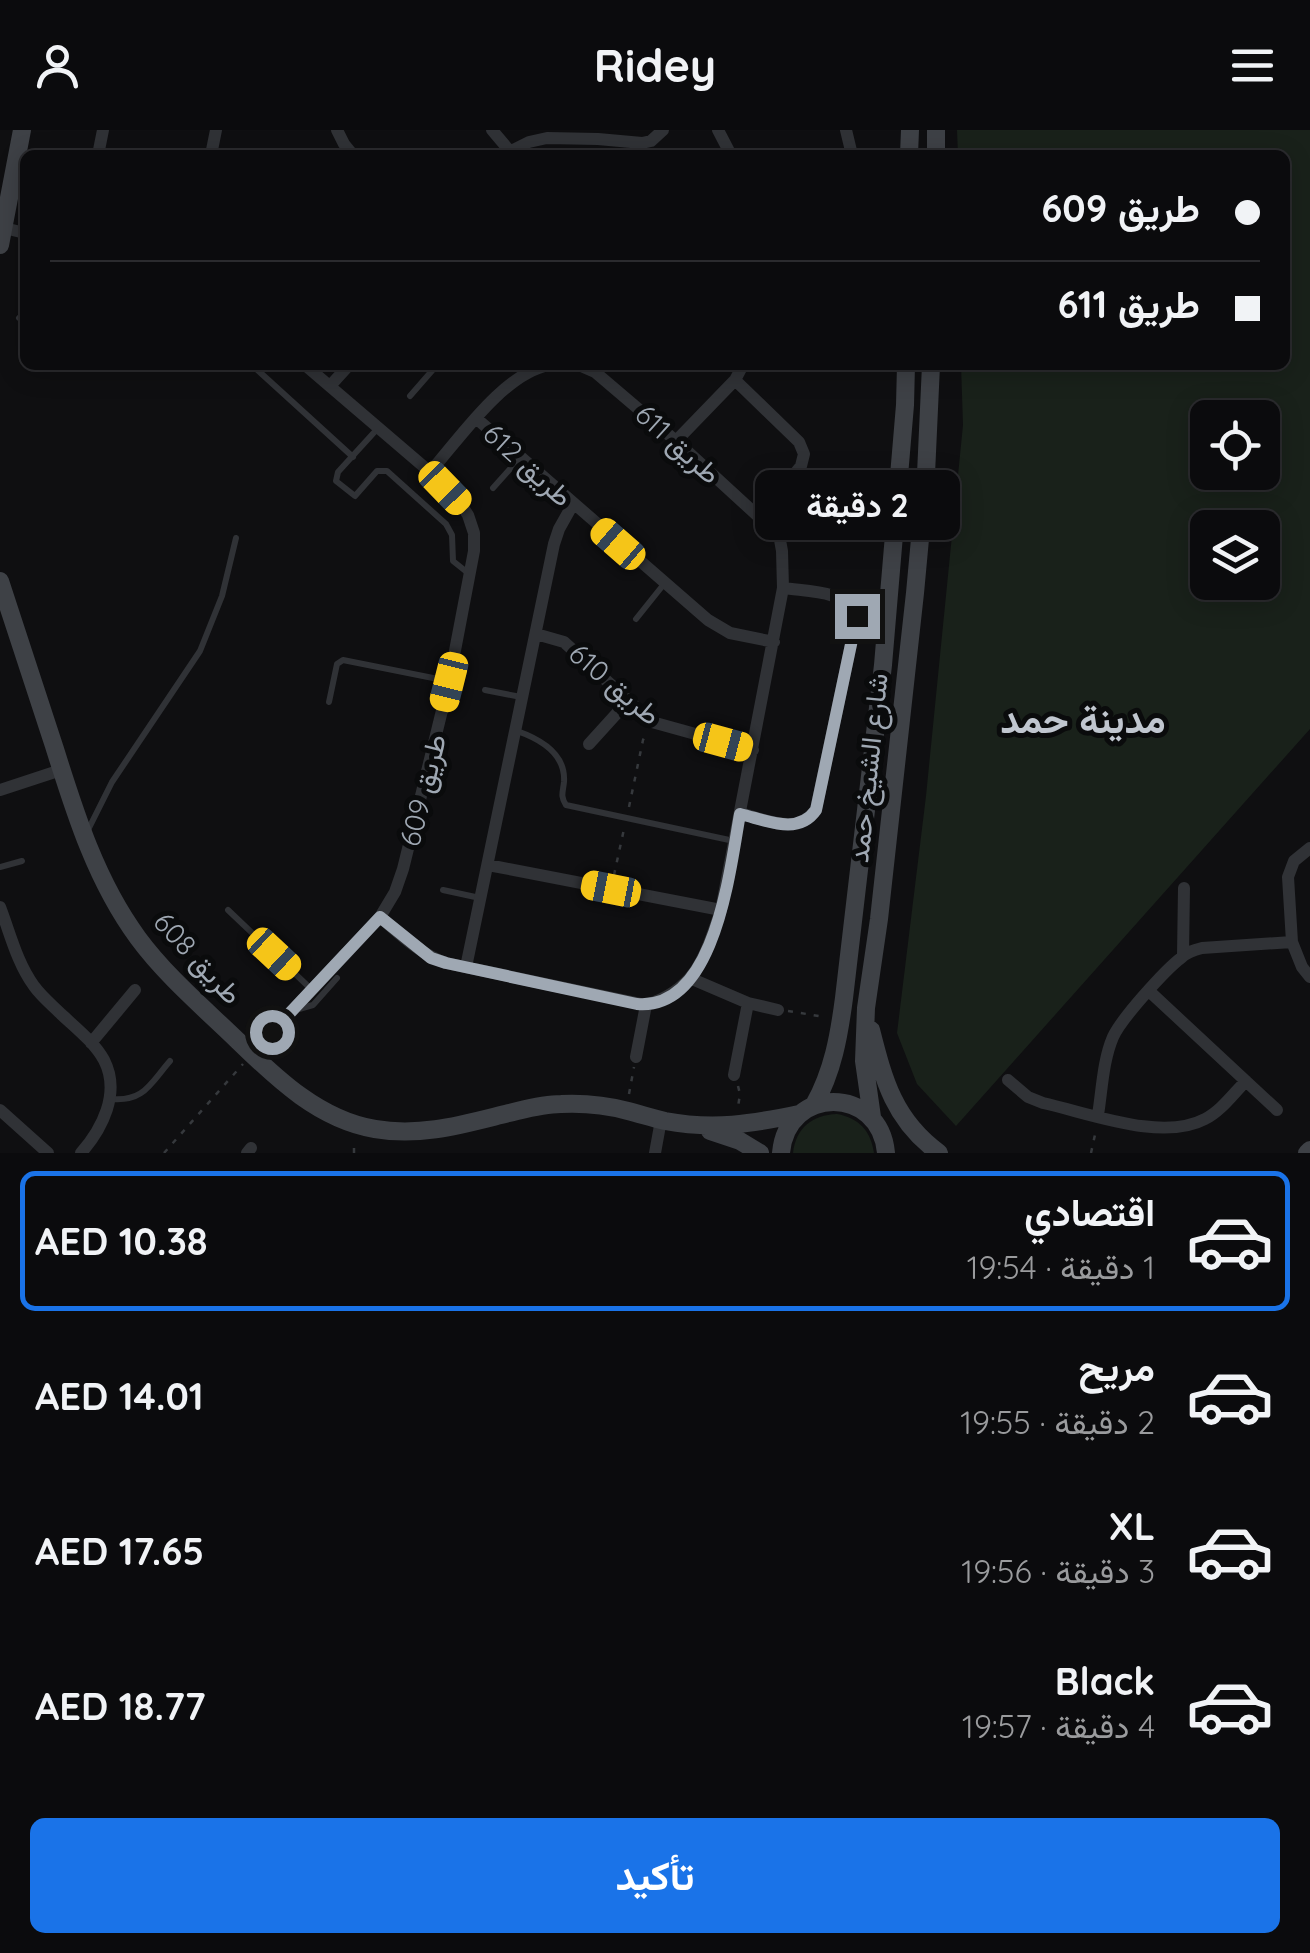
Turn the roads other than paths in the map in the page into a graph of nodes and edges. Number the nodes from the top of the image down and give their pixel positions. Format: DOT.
graph roads {
  1 [pos="22,130"];
  2 [pos="492,130"];
  3 [pos="663,130"];
  4 [pos="509,150"];
  5 [pos="517,150"];
  6 [pos="2,237"];
  7 [pos="257,370"];
  8 [pos="311,370"];
  9 [pos="344,370"];
  10 [pos="433,370"];
  11 [pos="521,370"];
  12 [pos="590,370"];
  13 [pos="741,370"];
  14 [pos="906,370"];
  15 [pos="931,370"];
  16 [pos="736,380"];
  17 [pos="330,386"];
  18 [pos="410,396"];
  19 [pos="476,419"];
  20 [pos="379,427"];
  21 [pos="676,441"];
  22 [pos="353,457"];
  23 [pos="520,458"];
  24 [pos="430,472"];
  25 [pos="493,488"];
  26 [pos="573,504"];
  27 [pos="759,517"];
  28 [pos="236,538"];
  29 [pos="468,574"];
  30 [pos="0,580"];
  31 [pos="664,583"];
  32 [pos="783,588"];
  33 [pos="636,618"];
  34 [pos="536,634"];
  35 [pos="774,642"];
  36 [pos="449,682"];
  37 [pos="485,690"];
  38 [pos="523,698"];
  39 [pos="628,701"];
  40 [pos="329,702"];
  41 [pos="516,730"];
  42 [pos="589,744"];
  43 [pos="753,750"];
  44 [pos="61,770"];
  45 [pos="0,790"];
  46 [pos="740,814"];
  47 [pos="84,837"];
  48 [pos="735,841"];
  49 [pos="1310,848"];
  50 [pos="22,861"];
  51 [pos="488,866"];
  52 [pos="0,867"];
  53 [pos="1184,888"];
  54 [pos="443,890"];
  55 [pos="481,898"];
  56 [pos="0,907"];
  57 [pos="228,910"];
  58 [pos="721,910"];
  59 [pos="380,917"];
  60 [pos="1292,942"];
  61 [pos="1183,955"];
  62 [pos="466,967"];
  63 [pos="337,978"];
  64 [pos="1310,978"];
  65 [pos="692,979"];
  66 [pos="135,990"];
  67 [pos="312,990"];
  68 [pos="1149,991"];
  69 [pos="748,1003"];
  70 [pos="646,1005"];
  71 [pos="866,1008"];
  72 [pos="293,1010"];
  73 [pos="778,1010"];
  74 [pos="91,1044"];
  75 [pos="252,1054"];
  76 [pos="636,1057"];
  77 [pos="170,1062"];
  78 [pos="734,1075"];
  79 [pos="1008,1080"];
  80 [pos="1246,1081"];
  81 [pos="110,1099"];
  82 [pos="0,1110"];
  83 [pos="807,1110"];
  84 [pos="1277,1110"];
  85 [pos="1098,1116"];
  86 [pos="872,1117"];
  87 [pos="668,1121"];
  88 [pos="886,1147"];
  89 [pos="48,1153"];
  90 [pos="80,1153"];
  91 [pos="655,1153"];
  92 [pos="760,1153"];
  93 [pos="781,1153"];
  94 [pos="900,1153"];
  95 [pos="939,1153"];
  1 -- 6 [label="main road"];
  2 -- 4 [label="street"];
  3 -- 5 [label="street"];
  7 -- 22 [label="lane"];
  8 -- 17 [label="street, طريق 609"];
  9 -- 17 [label="street"];
  10 -- 18 [label="lane"];
  11 -- 19 [label="street"];
  12 -- 21 [label="street, طريق 611"];
  13 -- 16 [label="street"];
  14 -- 83 [label="main road, شارع الشيخ حمد"];
  15 -- 71 [label="main road, شارع الشيخ حمد"];
  16 -- 21 [label="street"];
  16 -- 27 [label="street"];
  17 -- 20 [label="street, طريق 609"];
  19 -- 23 [label="street, طريق 612"];
  19 -- 24 [label="street"];
  20 -- 22 [label="lane"];
  20 -- 24 [label="street, طريق 609"];
  21 -- 27 [label="street, طريق 611"];
  22 -- 29 [label="lane"];
  23 -- 25 [label="lane"];
  23 -- 26 [label="street, طريق 612"];
  24 -- 29 [label="street, طريق 609"];
  26 -- 31 [label="street, طريق 612"];
  26 -- 34 [label="street, طريق 610"];
  27 -- 32 [label="street, طريق 611"];
  28 -- 47 [label="lane"];
  29 -- 36 [label="street, طريق 609"];
  30 -- 44 [label="main road, طريق 608"];
  31 -- 33 [label="lane"];
  31 -- 35 [label="street, طريق 612"];
  32 -- 35 [label="street, طريق 611"];
  32 -- 46 [label="street"];
  34 -- 38 [label="street, طريق 610"];
  34 -- 39 [label="street, طريق 610"];
  35 -- 43 [label="street, طريق 611"];
  36 -- 40 [label="lane"];
  36 -- 59 [label="street, طريق 609"];
  37 -- 38 [label="lane"];
  38 -- 41 [label="street, طريق 610"];
  39 -- 42 [label="street"];
  39 -- 43 [label="street, طريق 610"];
  41 -- 48 [label="lane"];
  41 -- 51 [label="street, طريق 610"];
  43 -- 46 [label="street, طريق 611"];
  44 -- 45 [label="street"];
  44 -- 47 [label="main road, طريق 608"];
  46 -- 48 [label="street, طريق 611"];
  47 -- 75 [label="main road, طريق 608"];
  48 -- 58 [label="street, طريق 611"];
  49 -- 60 [label="street"];
  50 -- 52 [label="lane"];
  51 -- 55 [label="street, طريق 610"];
  51 -- 58 [label="street"];
  53 -- 61 [label="street"];
  54 -- 55 [label="lane"];
  55 -- 62 [label="street, طريق 610"];
  56 -- 74 [label="street"];
  57 -- 67 [label="lane"];
  58 -- 65 [label="street, طريق 611"];
  59 -- 62 [label="street"];
  59 -- 67 [label="street, طريق 609"];
  60 -- 61 [label="street"];
  60 -- 64 [label="street"];
  61 -- 68 [label="street"];
  62 -- 70 [label="street"];
  63 -- 72 [label="lane"];
  65 -- 69 [label="street"];
  65 -- 70 [label="street"];
  66 -- 74 [label="street"];
  67 -- 72 [label="street, طريق 609"];
  68 -- 80 [label="street"];
  68 -- 85 [label="street"];
  69 -- 73 [label="street"];
  69 -- 78 [label="street"];
  70 -- 76 [label="street"];
  71 -- 86 [label="main road, شارع الشيخ حمد"];
  71 -- 95 [label="main road"];
  72 -- 75 [label="street, طريق 609"];
  74 -- 81 [label="street"];
  75 -- 87 [label="main road, طريق 608"];
  77 -- 81 [label="lane"];
  79 -- 85 [label="street"];
  80 -- 84 [label="street"];
  80 -- 85 [label="street"];
  81 -- 90 [label="street"];
  82 -- 89 [label="street"];
  83 -- 86 [label="main road, طريق 608"];
  83 -- 87 [label="main road, طريق 608"];
  83 -- 93 [label="main road, شارع الشيخ حمد"];
  86 -- 88 [label="main road, شارع الشيخ حمد"];
  87 -- 91 [label="street"];
  87 -- 92 [label="main road, طريق 608"];
  88 -- 94 [label="main road"];
}
